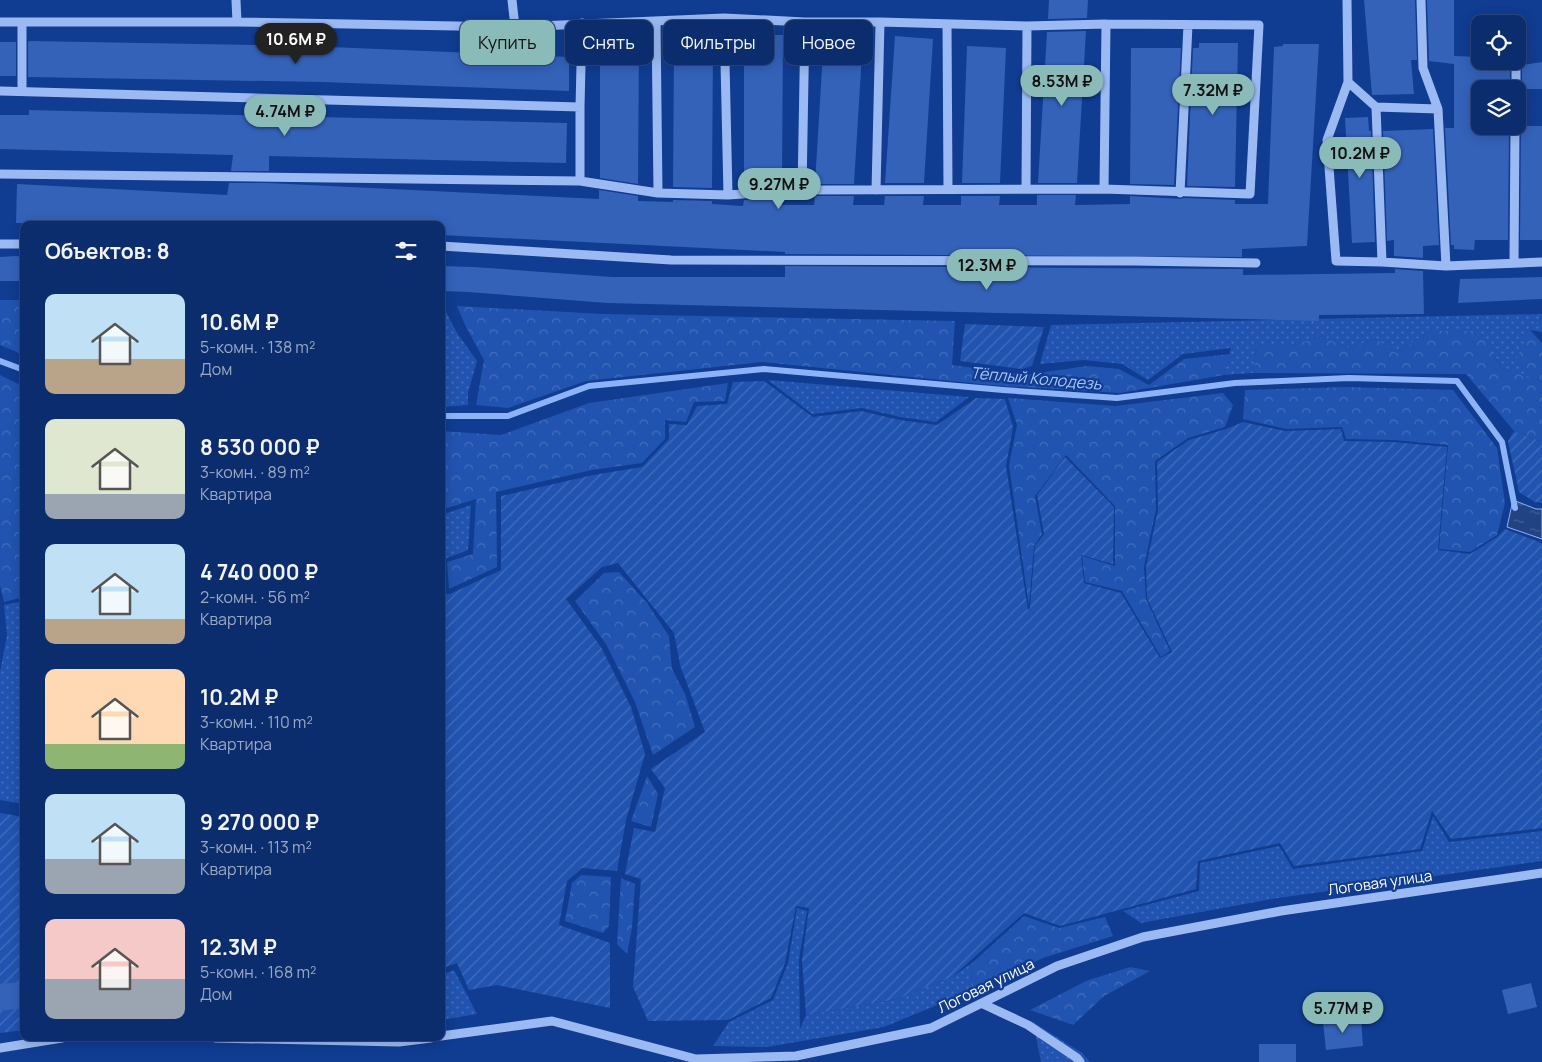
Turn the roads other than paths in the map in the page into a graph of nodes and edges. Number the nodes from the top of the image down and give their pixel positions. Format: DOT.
graph roads {
  1 [pos="236,0"];
  2 [pos="512,0"];
  3 [pos="1347,0"];
  4 [pos="1421,0"];
  5 [pos="724,18"];
  6 [pos="514,20"];
  7 [pos="653,20"];
  8 [pos="656,20"];
  9 [pos="784,21"];
  10 [pos="0,22"];
  11 [pos="22,22"];
  12 [pos="238,22"];
  13 [pos="873,22"];
  14 [pos="880,22"];
  15 [pos="947,24"];
  16 [pos="1106,24"];
  17 [pos="1188,24"];
  18 [pos="460,26"];
  19 [pos="1027,26"];
  20 [pos="581,65"];
  21 [pos="804,65"];
  22 [pos="1348,82"];
  23 [pos="0,91"];
  24 [pos="22,91"];
  25 [pos="580,107"];
  26 [pos="1376,107"];
  27 [pos="1438,109"];
  28 [pos="1515,135"];
  29 [pos="0,174"];
  30 [pos="580,181"];
  31 [pos="948,189"];
  32 [pos="1026,189"];
  33 [pos="1104,189"];
  34 [pos="802,190"];
  35 [pos="876,190"];
  36 [pos="658,193"];
  37 [pos="1180,193"];
  38 [pos="728,195"];
  39 [pos="0,244"];
  40 [pos="20,244"];
  41 [pos="445,246"];
  42 [pos="1382,262"];
  43 [pos="1514,262"];
  44 [pos="1542,262"];
  45 [pos="1256,263"];
  46 [pos="1446,266"];
  47 [pos="1542,873"];
  48 [pos="983,1004"];
  49 [pos="445,1035"];
  50 [pos="43,1041"];
  51 [pos="353,1041"];
  52 [pos="407,1041"];
  53 [pos="0,1048"];
  54 [pos="796,1059"];
  55 [pos="1080,1062"];
  1 -- 12 [label="street"];
  2 -- 6 [label="street"];
  3 -- 22 [label="street"];
  4 -- 27 [label="street"];
  5 -- 8 [label="street"];
  5 -- 9 [label="street"];
  5 -- 38 [label="street"];
  7 -- 8 [label="street"];
  8 -- 36 [label="street"];
  10 -- 11 [label="street"];
  11 -- 12 [label="street"];
  11 -- 24 [label="street"];
  12 -- 18 [label="street"];
  13 -- 14 [label="street"];
  14 -- 15 [label="street"];
  14 -- 35 [label="street"];
  15 -- 19 [label="street"];
  15 -- 31 [label="street"];
  16 -- 17 [label="street"];
  16 -- 19 [label="street"];
  16 -- 33 [label="street"];
  17 -- 37 [label="street"];
  17 -- 37 [label="street"];
  19 -- 32 [label="street"];
  20 -- 25 [label="street"];
  21 -- 34 [label="street"];
  22 -- 26 [label="street"];
  22 -- 42 [label="street"];
  23 -- 24 [label="street"];
  24 -- 25 [label="street"];
  25 -- 30 [label="street"];
  26 -- 27 [label="street"];
  26 -- 42 [label="street"];
  27 -- 46 [label="street"];
  28 -- 43 [label="street"];
  29 -- 30 [label="street"];
  30 -- 36 [label="street"];
  31 -- 32 [label="street"];
  31 -- 35 [label="street"];
  32 -- 33 [label="street"];
  33 -- 37 [label="street"];
  34 -- 35 [label="street"];
  34 -- 38 [label="street"];
  36 -- 38 [label="street"];
  39 -- 40 [label="street"];
  41 -- 45 [label="street"];
  42 -- 46 [label="street"];
  43 -- 44 [label="street"];
  43 -- 46 [label="street"];
  47 -- 48 [label="street, Логовая улица"];
  48 -- 54 [label="street, Логовая улица"];
  48 -- 55 [label="street"];
  49 -- 54 [label="street, Логовая улица"];
  50 -- 53 [label="street"];
  51 -- 52 [label="street"];
}
